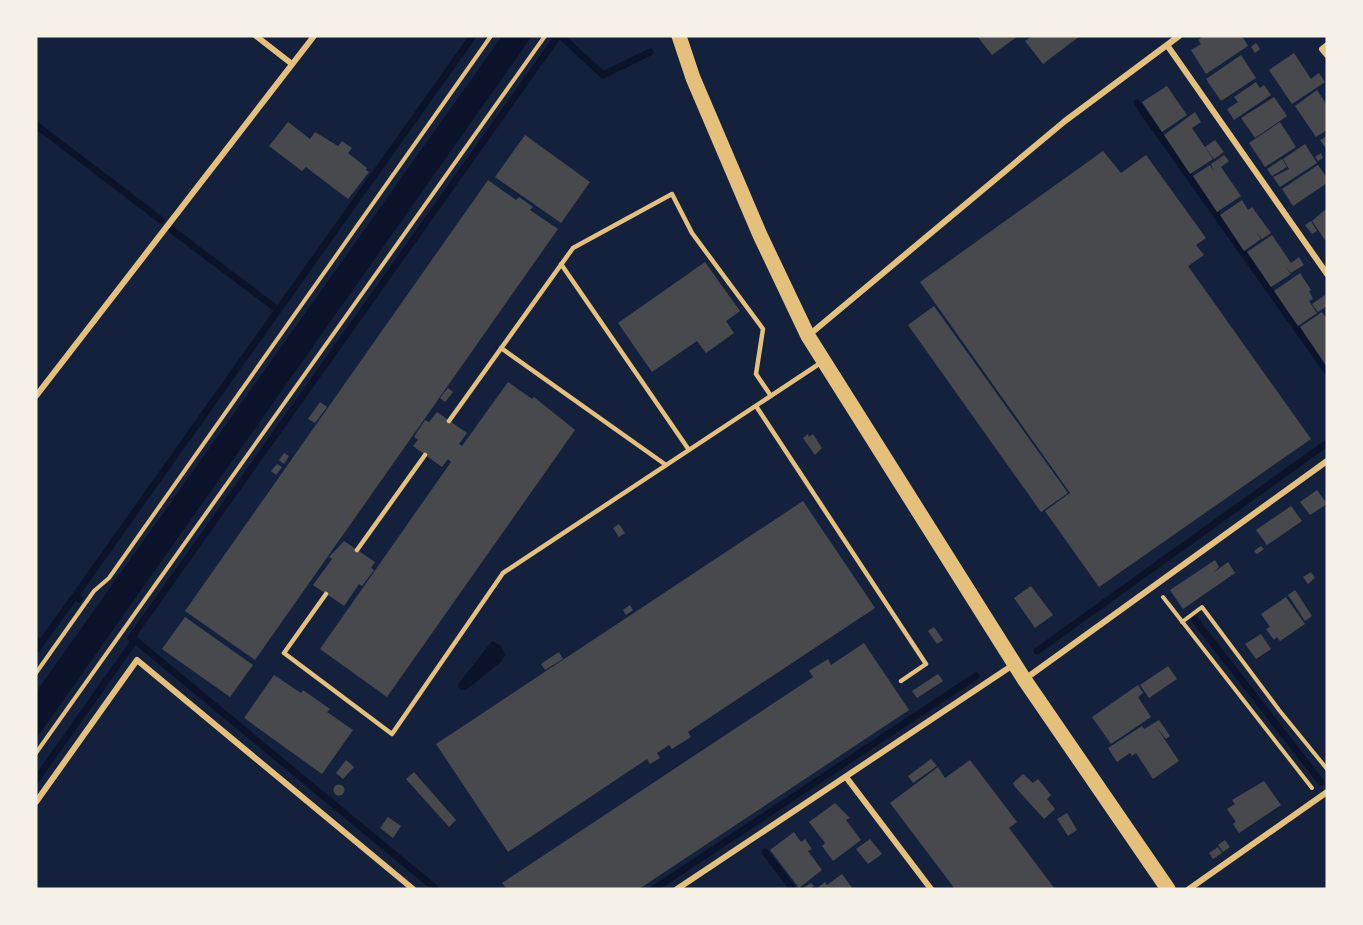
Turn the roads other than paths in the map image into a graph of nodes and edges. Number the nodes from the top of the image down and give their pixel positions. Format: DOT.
graph roads {
  1 [pos="256,36"];
  2 [pos="314,36"];
  3 [pos="679,36"];
  4 [pos="1179,36"];
  5 [pos="1167,45"];
  6 [pos="1327,45"];
  7 [pos="1327,55"];
  8 [pos="292,64"];
  9 [pos="561,264"];
  10 [pos="1327,274"];
  11 [pos="808,336"];
  12 [pos="501,348"];
  13 [pos="824,360"];
  14 [pos="36,382"];
  15 [pos="42,388"];
  16 [pos="36,396"];
  17 [pos="771,396"];
  18 [pos="756,405"];
  19 [pos="449,421"];
  20 [pos="689,450"];
  21 [pos="425,454"];
  22 [pos="1327,461"];
  23 [pos="666,465"];
  24 [pos="357,550"];
  25 [pos="326,594"];
  26 [pos="1015,664"];
  27 [pos="1024,679"];
  28 [pos="901,681"];
  29 [pos="846,777"];
  30 [pos="1327,792"];
  31 [pos="36,802"];
  32 [pos="413,889"];
  33 [pos="677,889"];
  34 [pos="931,889"];
  35 [pos="1168,889"];
  36 [pos="1189,889"];
  1 -- 8 [label="street"];
  2 -- 8 [label="street"];
  3 -- 11 [label="main road"];
  4 -- 5 [label="street"];
  5 -- 10 [label="street"];
  5 -- 11 [label="street"];
  6 -- 7 [label="street"];
  8 -- 15 [label="street"];
  9 -- 12 [label="lane"];
  9 -- 17 [label="lane"];
  9 -- 20 [label="lane"];
  11 -- 13 [label="main road"];
  12 -- 19 [label="lane"];
  12 -- 23 [label="lane"];
  13 -- 17 [label="lane"];
  13 -- 26 [label="main road"];
  14 -- 15 [label="street"];
  15 -- 16 [label="street"];
  17 -- 18 [label="lane"];
  18 -- 20 [label="lane"];
  18 -- 28 [label="lane"];
  20 -- 23 [label="lane"];
  21 -- 24 [label="lane"];
  22 -- 27 [label="street"];
  23 -- 25 [label="lane"];
  26 -- 27 [label="main road"];
  26 -- 29 [label="street"];
  27 -- 35 [label="main road"];
  29 -- 33 [label="street"];
  29 -- 34 [label="street"];
  30 -- 36 [label="street"];
  31 -- 32 [label="street"];
}
